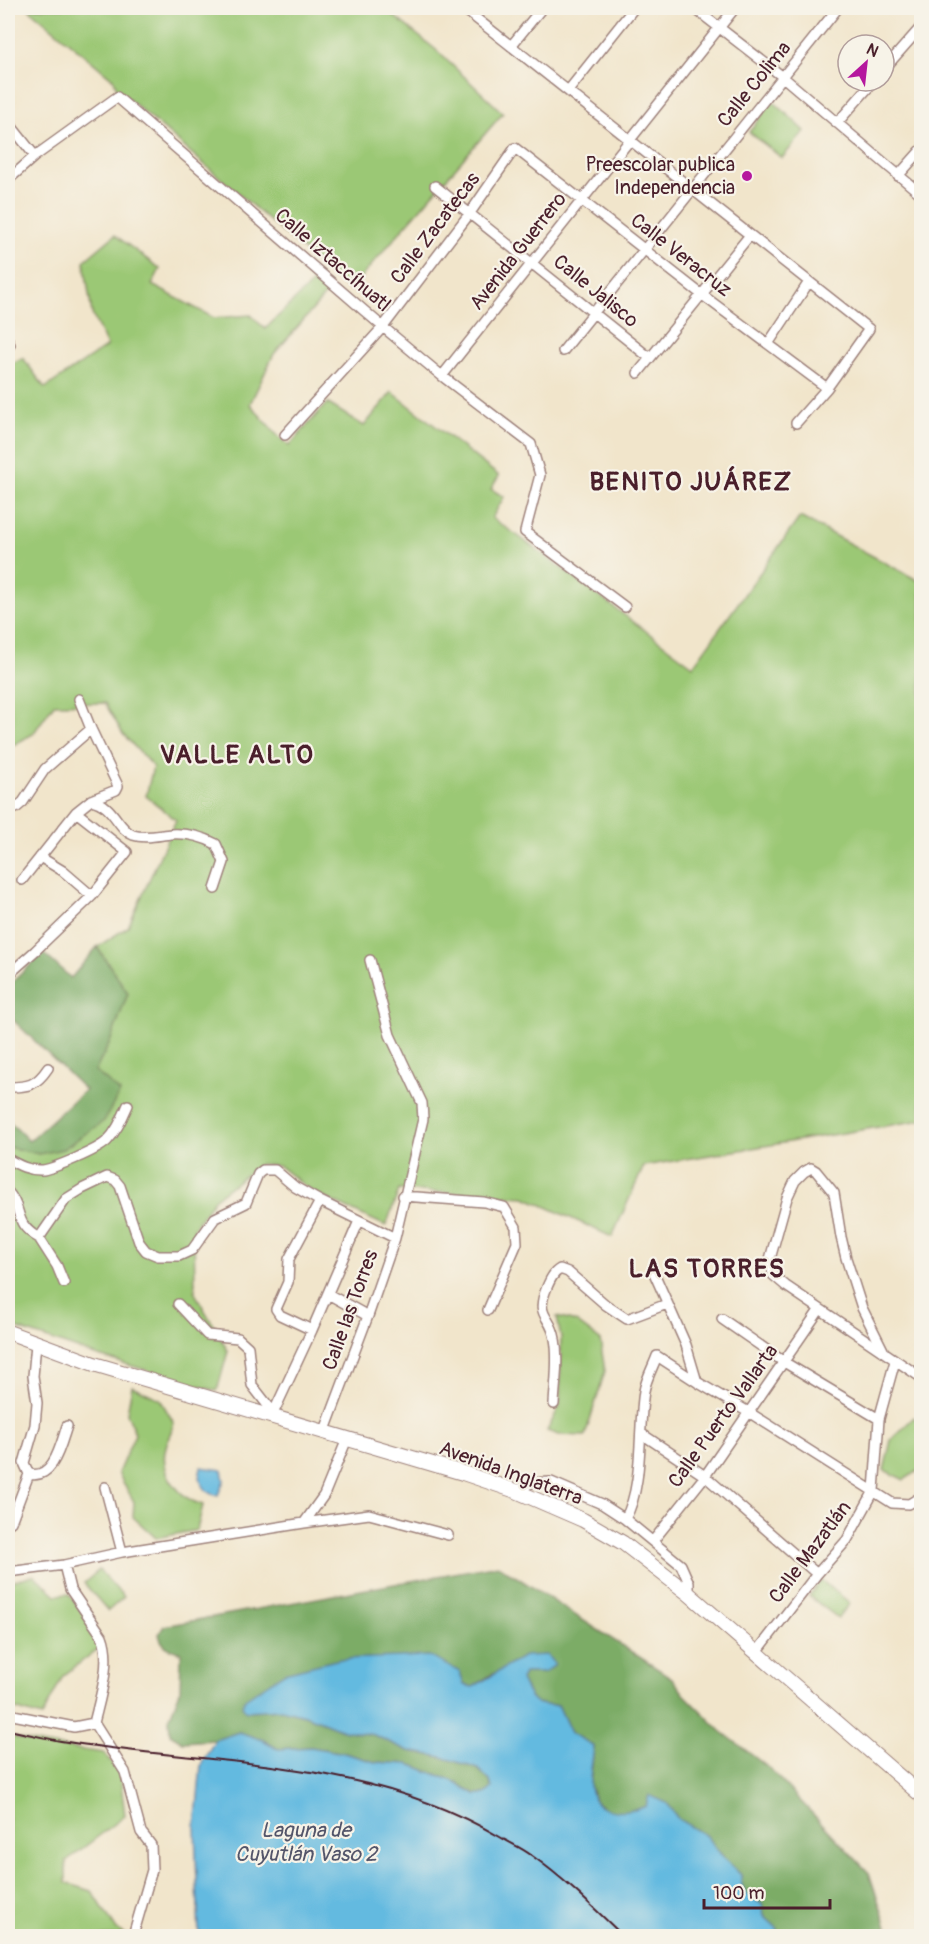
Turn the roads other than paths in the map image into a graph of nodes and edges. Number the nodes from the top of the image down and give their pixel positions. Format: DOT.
graph roads {
  1 [pos="463,8"];
  2 [pos="542,8"];
  3 [pos="634,8"];
  4 [pos="694,8"];
  5 [pos="735,8"];
  6 [pos="838,8"];
  7 [pos="921,26"];
  8 [pos="719,27"];
  9 [pos="512,46"];
  10 [pos="896,55"];
  11 [pos="783,76"];
  12 [pos="568,91"];
  13 [pos="863,93"];
  14 [pos="8,122"];
  15 [pos="837,123"];
  16 [pos="630,140"];
  17 [pos="515,148"];
  18 [pos="921,149"];
  19 [pos="35,156"];
  20 [pos="898,176"];
  21 [pos="8,180"];
  22 [pos="435,186"];
  23 [pos="693,189"];
  24 [pos="921,195"];
  25 [pos="581,201"];
  26 [pos="470,213"];
  27 [pos="750,235"];
  28 [pos="645,249"];
  29 [pos="532,262"];
  30 [pos="809,282"];
  31 [pos="701,294"];
  32 [pos="594,312"];
  33 [pos="383,327"];
  34 [pos="768,344"];
  35 [pos="563,351"];
  36 [pos="650,358"];
  37 [pos="638,373"];
  38 [pos="442,376"];
  39 [pos="827,388"];
  40 [pos="796,423"];
  41 [pos="285,435"];
  42 [pos="625,607"];
  43 [pos="79,699"];
  44 [pos="91,729"];
  45 [pos="91,800"];
  46 [pos="8,805"];
  47 [pos="76,812"];
  48 [pos="40,857"];
  49 [pos="22,880"];
  50 [pos="215,889"];
  51 [pos="92,896"];
  52 [pos="370,960"];
  53 [pos="8,975"];
  54 [pos="48,1068"];
  55 [pos="8,1087"];
  56 [pos="128,1105"];
  57 [pos="8,1159"];
  58 [pos="8,1192"];
  59 [pos="403,1196"];
  60 [pos="320,1201"];
  61 [pos="360,1221"];
  62 [pos="39,1238"];
  63 [pos="394,1238"];
  64 [pos="654,1273"];
  65 [pos="64,1283"];
  66 [pos="328,1294"];
  67 [pos="178,1304"];
  68 [pos="667,1304"];
  69 [pos="820,1309"];
  70 [pos="488,1310"];
  71 [pos="368,1316"];
  72 [pos="722,1319"];
  73 [pos="312,1330"];
  74 [pos="9,1335"];
  75 [pos="36,1344"];
  76 [pos="883,1350"];
  77 [pos="895,1361"];
  78 [pos="784,1362"];
  79 [pos="921,1377"];
  80 [pos="697,1382"];
  81 [pos="554,1404"];
  82 [pos="750,1413"];
  83 [pos="272,1415"];
  84 [pos="879,1419"];
  85 [pos="67,1426"];
  86 [pos="324,1433"];
  87 [pos="642,1434"];
  88 [pos="347,1439"];
  89 [pos="29,1473"];
  90 [pos="705,1476"];
  91 [pos="105,1487"];
  92 [pos="516,1491"];
  93 [pos="874,1491"];
  94 [pos="921,1497"];
  95 [pos="625,1519"];
  96 [pos="11,1522"];
  97 [pos="304,1522"];
  98 [pos="448,1535"];
  99 [pos="653,1541"];
  100 [pos="122,1552"];
  101 [pos="64,1566"];
  102 [pos="8,1572"];
  103 [pos="817,1574"];
  104 [pos="689,1594"];
  105 [pos="756,1653"];
  106 [pos="8,1714"];
  107 [pos="94,1723"];
  108 [pos="921,1796"];
  109 [pos="135,1936"];
  1 -- 9 [label="street"];
  2 -- 9 [label="street"];
  3 -- 12 [label="street"];
  4 -- 8 [label="street"];
  5 -- 8 [label="street, Avenida Guerrero"];
  6 -- 11 [label="street, Calle Colima"];
  7 -- 10 [label="street"];
  8 -- 11 [label="street"];
  8 -- 16 [label="street, Avenida Guerrero"];
  9 -- 12 [label="street"];
  11 -- 15 [label="street"];
  11 -- 23 [label="street, Calle Colima"];
  12 -- 16 [label="street"];
  13 -- 15 [label="street"];
  14 -- 19 [label="street"];
  15 -- 20 [label="street"];
  16 -- 23 [label="street"];
  16 -- 25 [label="street, Avenida Guerrero"];
  17 -- 25 [label="street, Calle Veracruz"];
  17 -- 26 [label="street, Calle Zacatecas"];
  18 -- 20 [label="street"];
  19 -- 21 [label="street"];
  19 -- 33 [label="street, Calle Iztaccíhuatl"];
  20 -- 24 [label="street"];
  22 -- 26 [label="street, Calle Jalisco"];
  23 -- 27 [label="street"];
  23 -- 28 [label="street, Calle Colima"];
  25 -- 28 [label="street, Calle Veracruz"];
  25 -- 29 [label="street, Avenida Guerrero"];
  26 -- 29 [label="street, Calle Jalisco"];
  26 -- 33 [label="street, Calle Zacatecas"];
  27 -- 30 [label="street"];
  27 -- 31 [label="street"];
  28 -- 31 [label="street, Calle Veracruz"];
  28 -- 32 [label="street, Calle Colima"];
  29 -- 32 [label="street, Calle Jalisco"];
  29 -- 38 [label="street, Avenida Guerrero"];
  30 -- 34 [label="street"];
  30 -- 39 [label="street"];
  31 -- 34 [label="street, Calle Veracruz"];
  31 -- 36 [label="street"];
  32 -- 35 [label="street, Calle Colima"];
  32 -- 36 [label="street, Calle Jalisco"];
  33 -- 38 [label="street, Calle Iztaccíhuatl"];
  33 -- 41 [label="street, Calle Zacatecas"];
  34 -- 39 [label="street, Calle Veracruz"];
  36 -- 37 [label="street"];
  38 -- 42 [label="street, Calle Iztaccíhuatl"];
  39 -- 40 [label="street"];
  43 -- 44 [label="street"];
  44 -- 45 [label="street"];
  44 -- 46 [label="street"];
  45 -- 47 [label="street"];
  45 -- 50 [label="street"];
  47 -- 48 [label="street"];
  47 -- 51 [label="street"];
  48 -- 49 [label="street"];
  48 -- 51 [label="street"];
  51 -- 53 [label="street"];
  52 -- 59 [label="street, Calle las Torres"];
  54 -- 55 [label="street"];
  56 -- 57 [label="street"];
  58 -- 62 [label="street"];
  59 -- 63 [label="street, Calle las Torres"];
  59 -- 70 [label="street"];
  60 -- 61 [label="street"];
  60 -- 62 [label="street"];
  60 -- 73 [label="street"];
  61 -- 63 [label="street"];
  61 -- 66 [label="street"];
  62 -- 65 [label="street"];
  63 -- 71 [label="street, Calle las Torres"];
  64 -- 68 [label="street"];
  66 -- 71 [label="street"];
  66 -- 73 [label="street"];
  67 -- 83 [label="street"];
  68 -- 80 [label="street"];
  68 -- 81 [label="street"];
  69 -- 76 [label="street"];
  69 -- 76 [label="street"];
  69 -- 78 [label="street, Calle Puerto Vallarta"];
  71 -- 86 [label="street, Calle las Torres"];
  72 -- 78 [label="street"];
  73 -- 83 [label="street"];
  74 -- 75 [label="main road, Avenida Inglaterra"];
  75 -- 83 [label="main road, Avenida Inglaterra"];
  75 -- 89 [label="street"];
  76 -- 77 [label="street"];
  77 -- 79 [label="street"];
  77 -- 84 [label="street, Calle Mazatlán"];
  78 -- 82 [label="street, Calle Puerto Vallarta"];
  78 -- 84 [label="street"];
  80 -- 82 [label="street"];
  80 -- 87 [label="street"];
  82 -- 90 [label="street, Calle Puerto Vallarta"];
  82 -- 93 [label="street"];
  83 -- 86 [label="main road, Avenida Inglaterra"];
  84 -- 93 [label="street, Calle Mazatlán"];
  85 -- 89 [label="street"];
  86 -- 88 [label="main road, Avenida Inglaterra"];
  87 -- 90 [label="street"];
  87 -- 95 [label="street"];
  88 -- 92 [label="main road, Avenida Inglaterra"];
  88 -- 97 [label="street"];
  89 -- 96 [label="street"];
  90 -- 99 [label="street, Calle Puerto Vallarta"];
  90 -- 103 [label="street"];
  91 -- 100 [label="street"];
  92 -- 95 [label="street"];
  92 -- 104 [label="main road, Avenida Inglaterra"];
  93 -- 94 [label="street"];
  93 -- 103 [label="street, Calle Mazatlán"];
  95 -- 99 [label="street"];
  97 -- 98 [label="street"];
  97 -- 100 [label="street"];
  99 -- 104 [label="street"];
  100 -- 101 [label="street"];
  101 -- 102 [label="street"];
  101 -- 107 [label="street"];
  103 -- 105 [label="street, Calle Mazatlán"];
  104 -- 105 [label="main road, Avenida Inglaterra"];
  105 -- 108 [label="main road, Avenida Inglaterra"];
  106 -- 107 [label="street"];
  107 -- 109 [label="street"];
}
